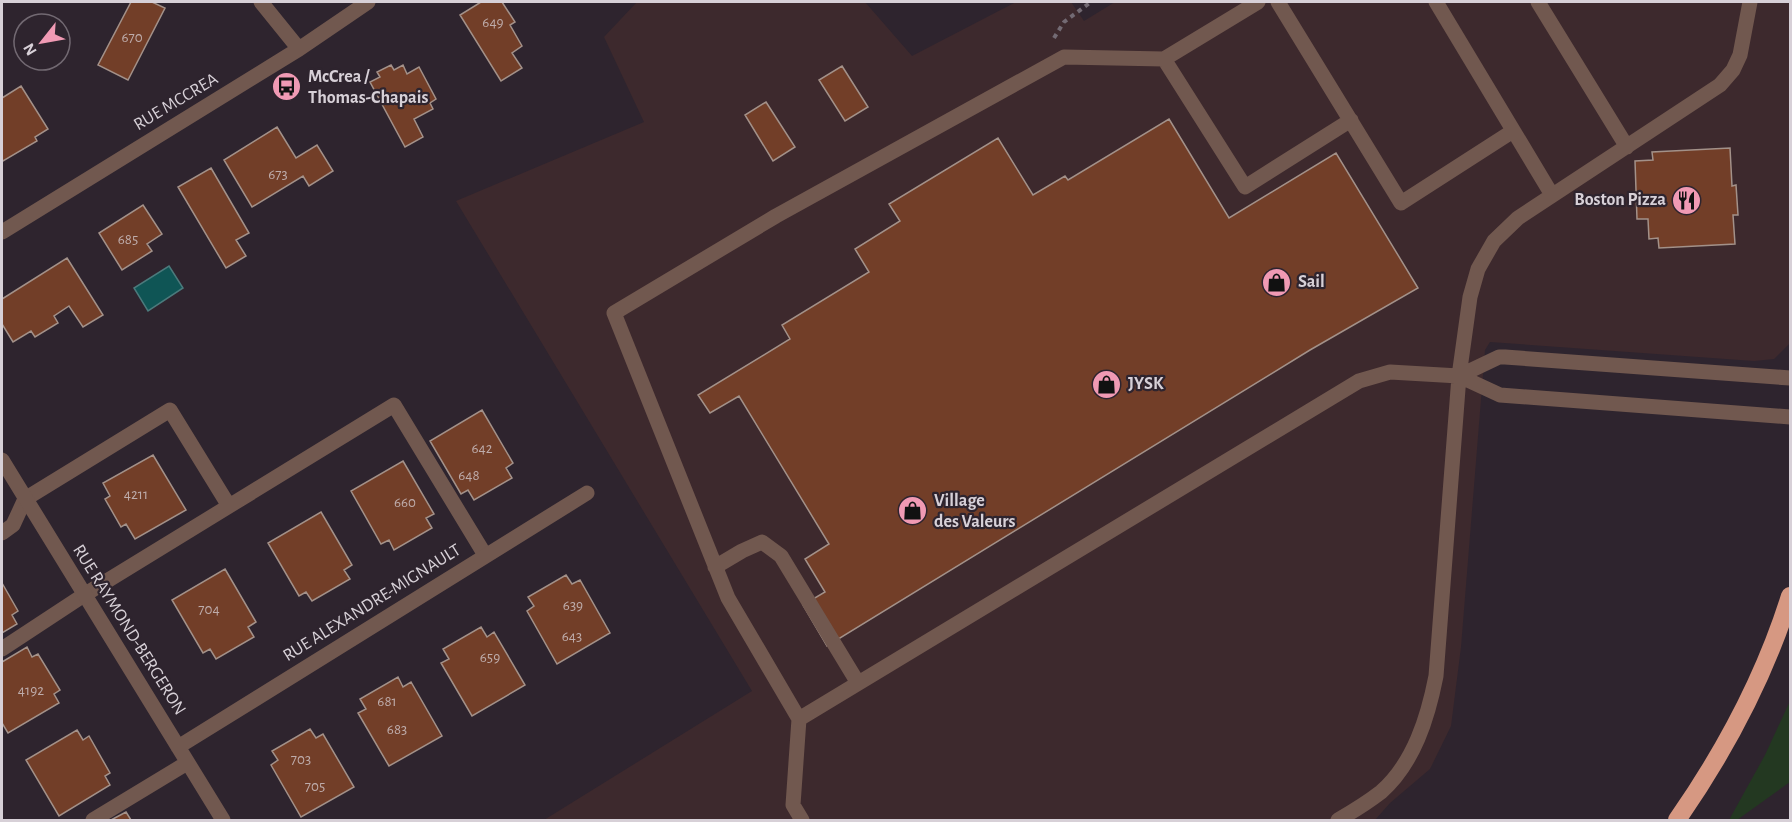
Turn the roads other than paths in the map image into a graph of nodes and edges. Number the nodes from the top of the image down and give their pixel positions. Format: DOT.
graph roads {
  1 [pos="261,2"];
  2 [pos="368,2"];
  3 [pos="1258,2"];
  4 [pos="1278,2"];
  5 [pos="1436,2"];
  6 [pos="1538,2"];
  7 [pos="1750,2"];
  8 [pos="299,50"];
  9 [pos="1164,59"];
  10 [pos="1350,120"];
  11 [pos="1513,131"];
  12 [pos="1627,147"];
  13 [pos="1552,195"];
  14 [pos="2,231"];
  15 [pos="1459,376"];
  16 [pos="1791,378"];
  17 [pos="1791,417"];
  18 [pos="2,460"];
  19 [pos="587,493"];
  20 [pos="25,499"];
  21 [pos="229,506"];
  22 [pos="2,533"];
  23 [pos="485,555"];
  24 [pos="715,567"];
  25 [pos="84,595"];
  26 [pos="1791,596"];
  27 [pos="2,649"];
  28 [pos="858,683"];
  29 [pos="799,719"];
  30 [pos="178,747"];
  31 [pos="187,763"];
  32 [pos="93,820"];
  33 [pos="223,820"];
  34 [pos="802,820"];
  35 [pos="1338,820"];
  36 [pos="1677,820"];
  1 -- 8 [label="street"];
  2 -- 8 [label="street, RUE MCCREA"];
  3 -- 9 [label="street"];
  4 -- 10 [label="street"];
  5 -- 11 [label="street"];
  6 -- 12 [label="street"];
  7 -- 12 [label="street"];
  8 -- 14 [label="street, RUE MCCREA"];
  9 -- 10 [label="street"];
  9 -- 24 [label="street"];
  10 -- 11 [label="street"];
  11 -- 13 [label="street"];
  12 -- 13 [label="street"];
  13 -- 15 [label="street"];
  15 -- 16 [label="street"];
  15 -- 17 [label="street"];
  15 -- 28 [label="street"];
  15 -- 35 [label="street"];
  18 -- 20 [label="street, RUE RAYMOND-BERGERON"];
  19 -- 23 [label="street, RUE ALEXANDRE-MIGNAULT"];
  20 -- 21 [label="street"];
  20 -- 22 [label="street"];
  20 -- 25 [label="street, RUE RAYMOND-BERGERON"];
  21 -- 23 [label="street"];
  21 -- 25 [label="street"];
  23 -- 30 [label="street, RUE ALEXANDRE-MIGNAULT"];
  24 -- 28 [label="street"];
  24 -- 29 [label="street"];
  25 -- 27 [label="street"];
  25 -- 30 [label="street, RUE RAYMOND-BERGERON"];
  26 -- 36 [label="highway"];
  28 -- 29 [label="street"];
  29 -- 34 [label="street"];
  30 -- 31 [label="street, RUE RAYMOND-BERGERON"];
  31 -- 32 [label="street"];
  31 -- 33 [label="street, RUE RAYMOND-BERGERON"];
}
